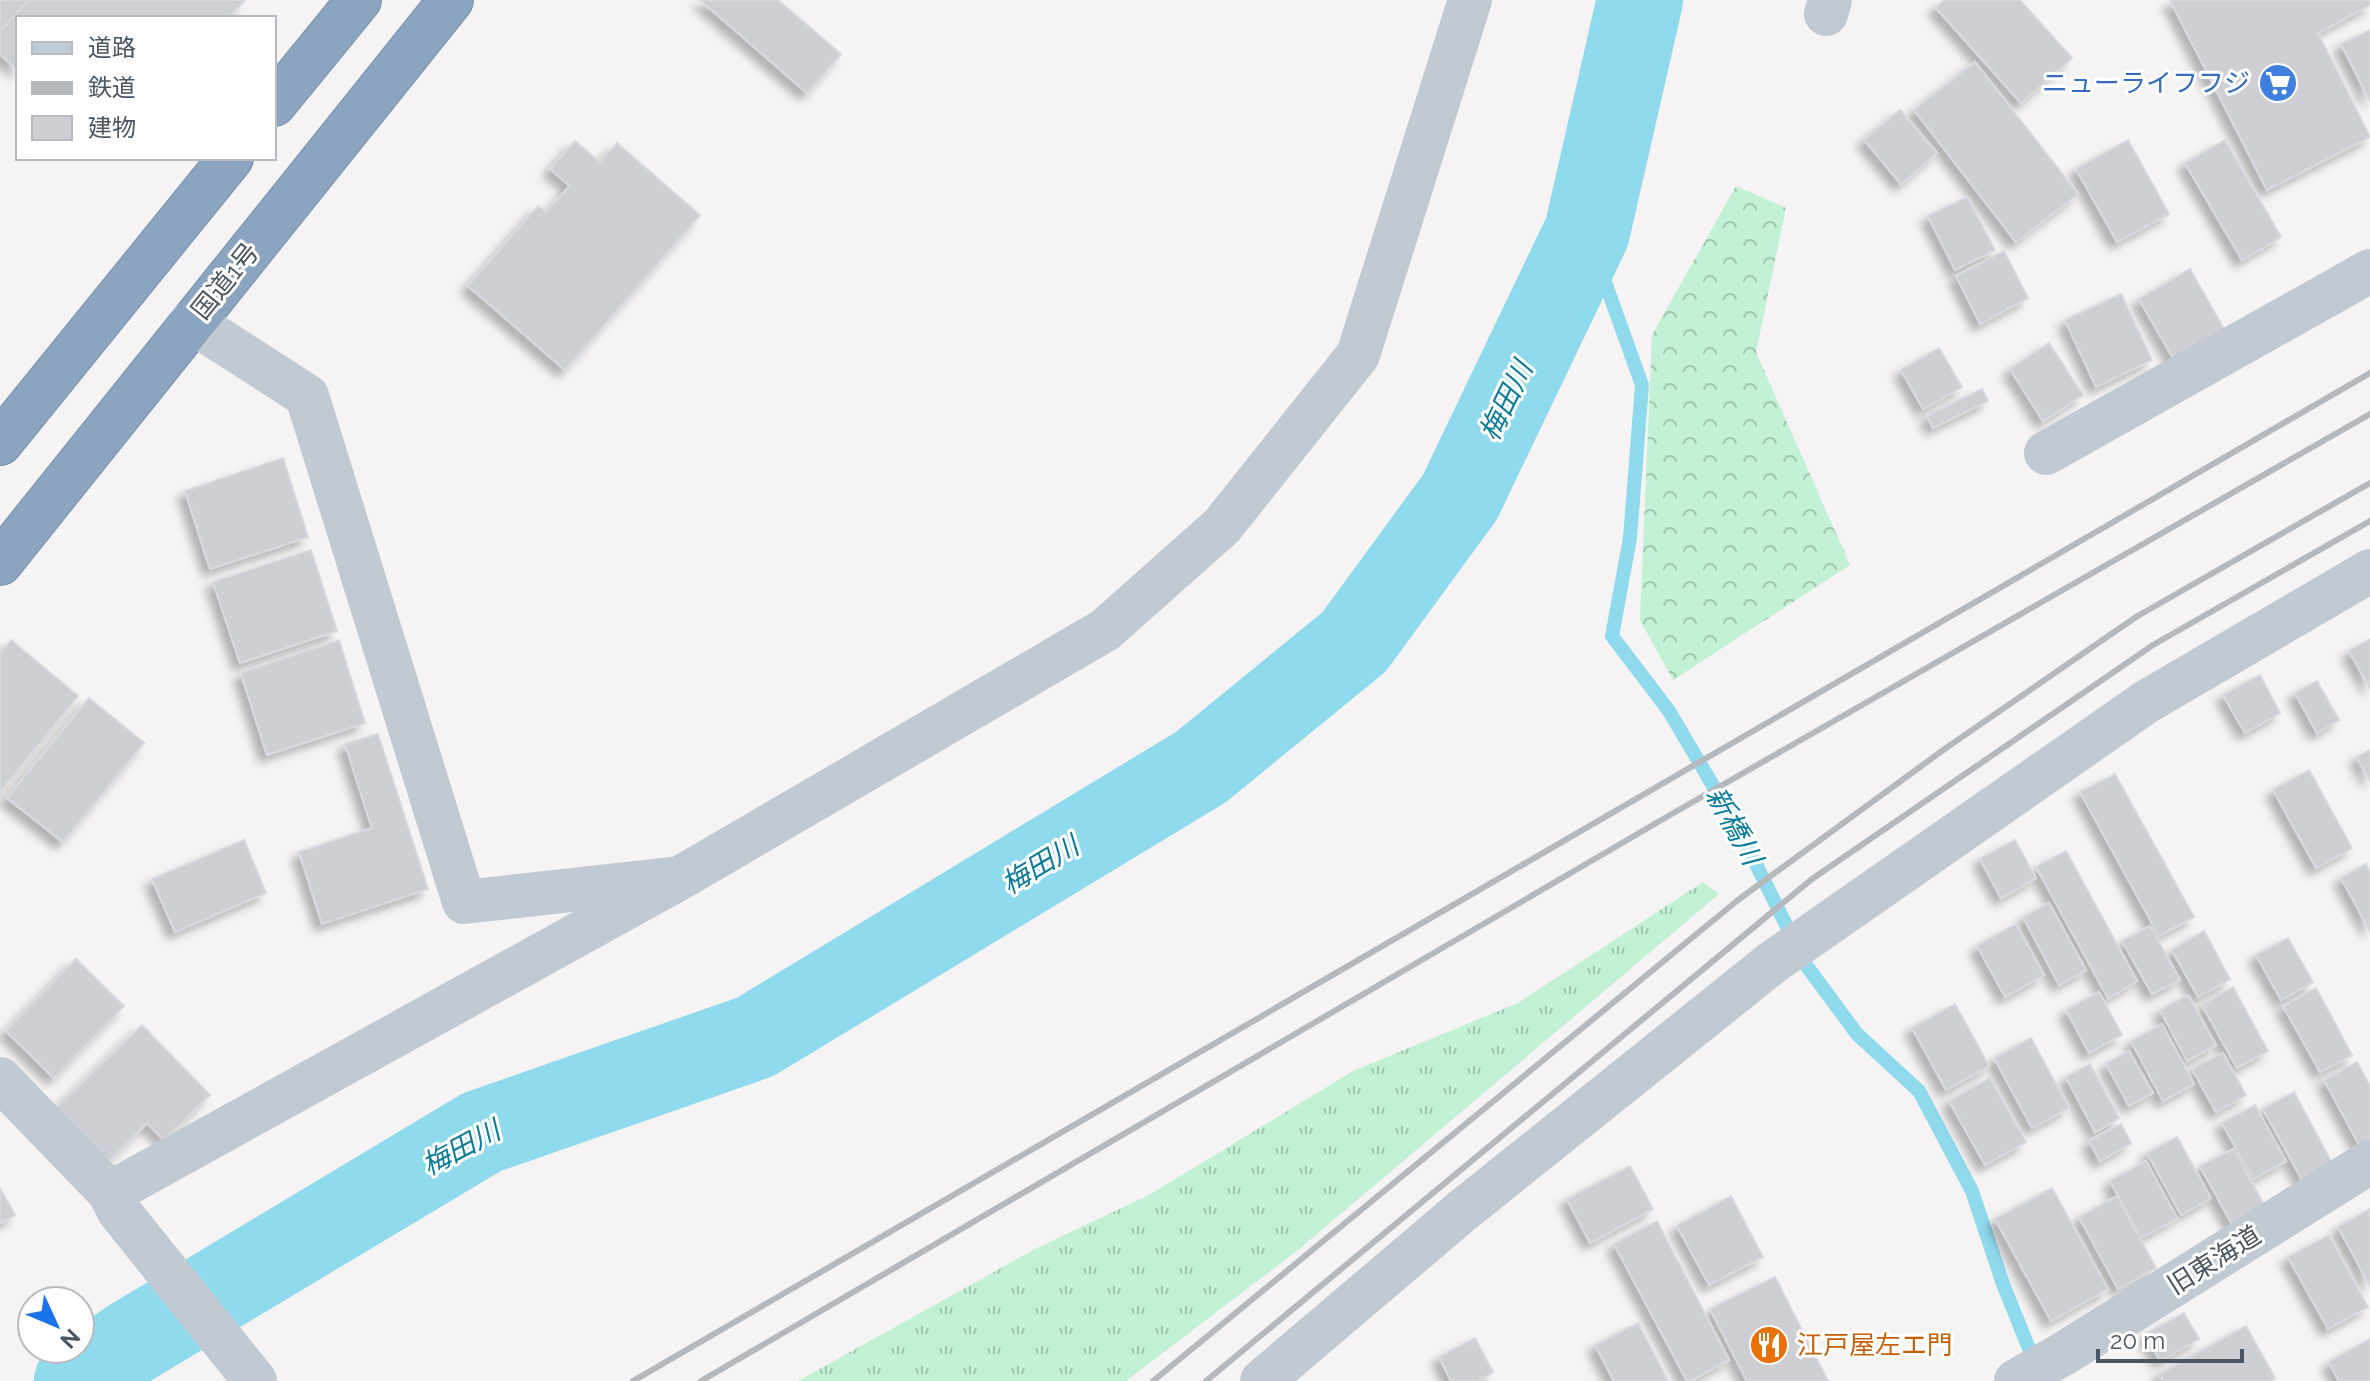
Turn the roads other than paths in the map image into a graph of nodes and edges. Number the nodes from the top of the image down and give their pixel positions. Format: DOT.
graph roads {
  1 [pos="359,0"];
  2 [pos="451,0"];
  3 [pos="1470,0"];
  4 [pos="276,102"];
  5 [pos="229,160"];
  6 [pos="2370,271"];
  7 [pos="192,322"];
  8 [pos="0,443"];
  9 [pos="2046,453"];
  10 [pos="0,563"];
  11 [pos="2370,571"];
  12 [pos="680,878"];
  13 [pos="0,1079"];
  14 [pos="2370,1162"];
  15 [pos="114,1202"];
  16 [pos="255,1381"];
  17 [pos="1262,1381"];
  18 [pos="2016,1381"];
  1 -- 4 [label="highway"];
  2 -- 7 [label="highway, 国道1号"];
  3 -- 12 [label="street"];
  5 -- 8 [label="highway"];
  6 -- 9 [label="street"];
  7 -- 10 [label="highway, 国道1号"];
  7 -- 12 [label="street"];
  11 -- 17 [label="street"];
  12 -- 15 [label="street"];
  13 -- 15 [label="street"];
  14 -- 18 [label="street, 旧東海道"];
  15 -- 16 [label="street"];
}
